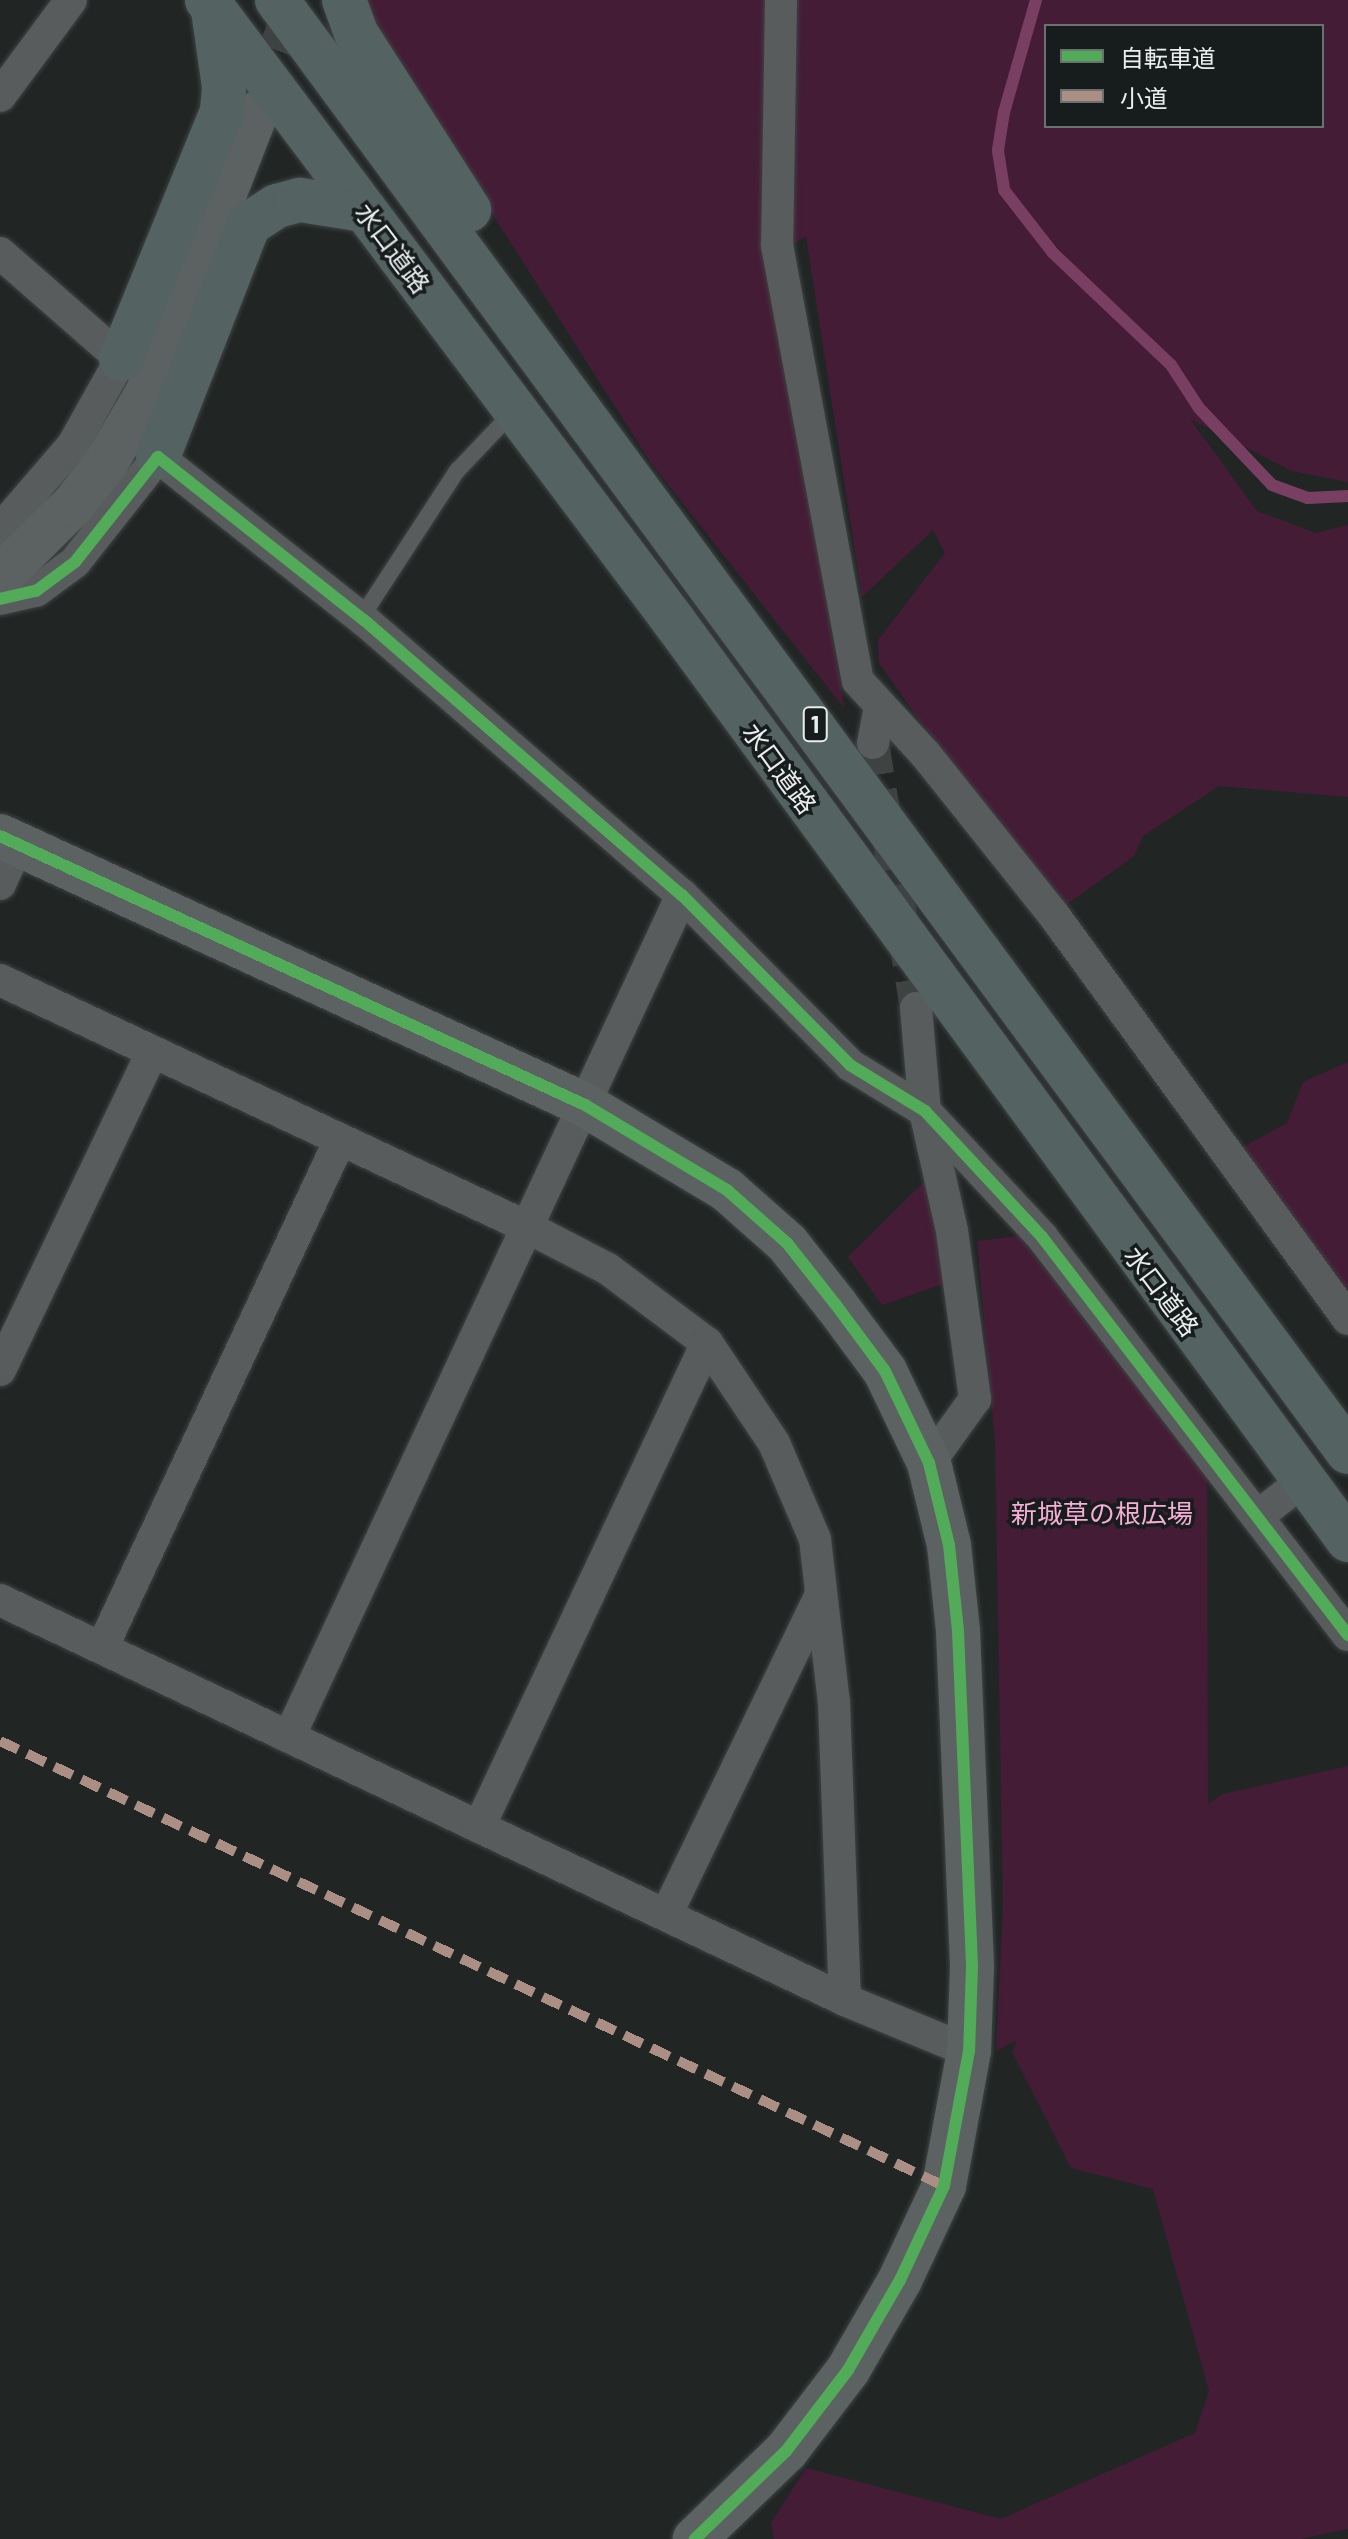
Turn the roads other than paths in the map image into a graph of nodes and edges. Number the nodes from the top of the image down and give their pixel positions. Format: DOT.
graph roads {
  1 [pos="71,0"];
  2 [pos="277,0"];
  3 [pos="344,0"];
  4 [pos="781,0"];
  5 [pos="210,4"];
  6 [pos="0,96"];
  7 [pos="256,113"];
  8 [pos="364,210"];
  9 [pos="0,253"];
  10 [pos="486,278"];
  11 [pos="121,359"];
  12 [pos="515,409"];
  13 [pos="158,457"];
  14 [pos="0,530"];
  15 [pos="0,577"];
  16 [pos="0,599"];
  17 [pos="361,618"];
  18 [pos="880,706"];
  19 [pos="873,743"];
  20 [pos="9,840"];
  21 [pos="0,884"];
  22 [pos="682,895"];
  23 [pos="0,980"];
  24 [pos="916,1008"];
  25 [pos="152,1053"];
  26 [pos="585,1105"];
  27 [pos="925,1111"];
  28 [pos="340,1140"];
  29 [pos="527,1227"];
  30 [pos="1348,1319"];
  31 [pos="707,1343"];
  32 [pos="0,1370"];
  33 [pos="1348,1452"];
  34 [pos="929,1463"];
  35 [pos="1285,1495"];
  36 [pos="1258,1516"];
  37 [pos="1348,1540"];
  38 [pos="819,1598"];
  39 [pos="0,1600"];
  40 [pos="1348,1635"];
  41 [pos="102,1648"];
  42 [pos="289,1737"];
  43 [pos="479,1827"];
  44 [pos="667,1913"];
  45 [pos="845,2000"];
  46 [pos="969,2051"];
  47 [pos="695,2539"];
  1 -- 6 [label="street"];
  2 -- 10 [label="highway, 水口道路 / 1"];
  3 -- 10 [label="highway"];
  4 -- 18 [label="street"];
  5 -- 8 [label="highway, 水口道路 / 1"];
  5 -- 11 [label="highway"];
  7 -- 15 [label="street"];
  8 -- 12 [label="highway, 水口道路 / 1"];
  8 -- 13 [label="highway"];
  9 -- 11 [label="street"];
  10 -- 33 [label="highway, 水口道路 / 1"];
  11 -- 14 [label="street"];
  12 -- 17 [label="lane"];
  12 -- 37 [label="highway, 水口道路 / 1"];
  13 -- 16 [label="street"];
  13 -- 17 [label="street"];
  17 -- 22 [label="street"];
  18 -- 19 [label="street"];
  18 -- 30 [label="street"];
  20 -- 21 [label="street"];
  20 -- 26 [label="street"];
  22 -- 26 [label="street"];
  22 -- 27 [label="street"];
  23 -- 25 [label="street"];
  24 -- 27 [label="street"];
  25 -- 28 [label="street"];
  25 -- 32 [label="street"];
  26 -- 29 [label="street"];
  26 -- 34 [label="street"];
  27 -- 34 [label="street"];
  27 -- 36 [label="street"];
  28 -- 29 [label="street"];
  28 -- 41 [label="street"];
  29 -- 31 [label="street"];
  29 -- 42 [label="street"];
  31 -- 38 [label="street"];
  31 -- 43 [label="street"];
  34 -- 46 [label="street"];
  35 -- 36 [label="street"];
  36 -- 40 [label="street"];
  38 -- 44 [label="street"];
  38 -- 45 [label="street"];
  39 -- 41 [label="street"];
  41 -- 42 [label="street"];
  42 -- 43 [label="street"];
  43 -- 44 [label="street"];
  44 -- 45 [label="street"];
  45 -- 46 [label="street"];
  46 -- 47 [label="street"];
}
